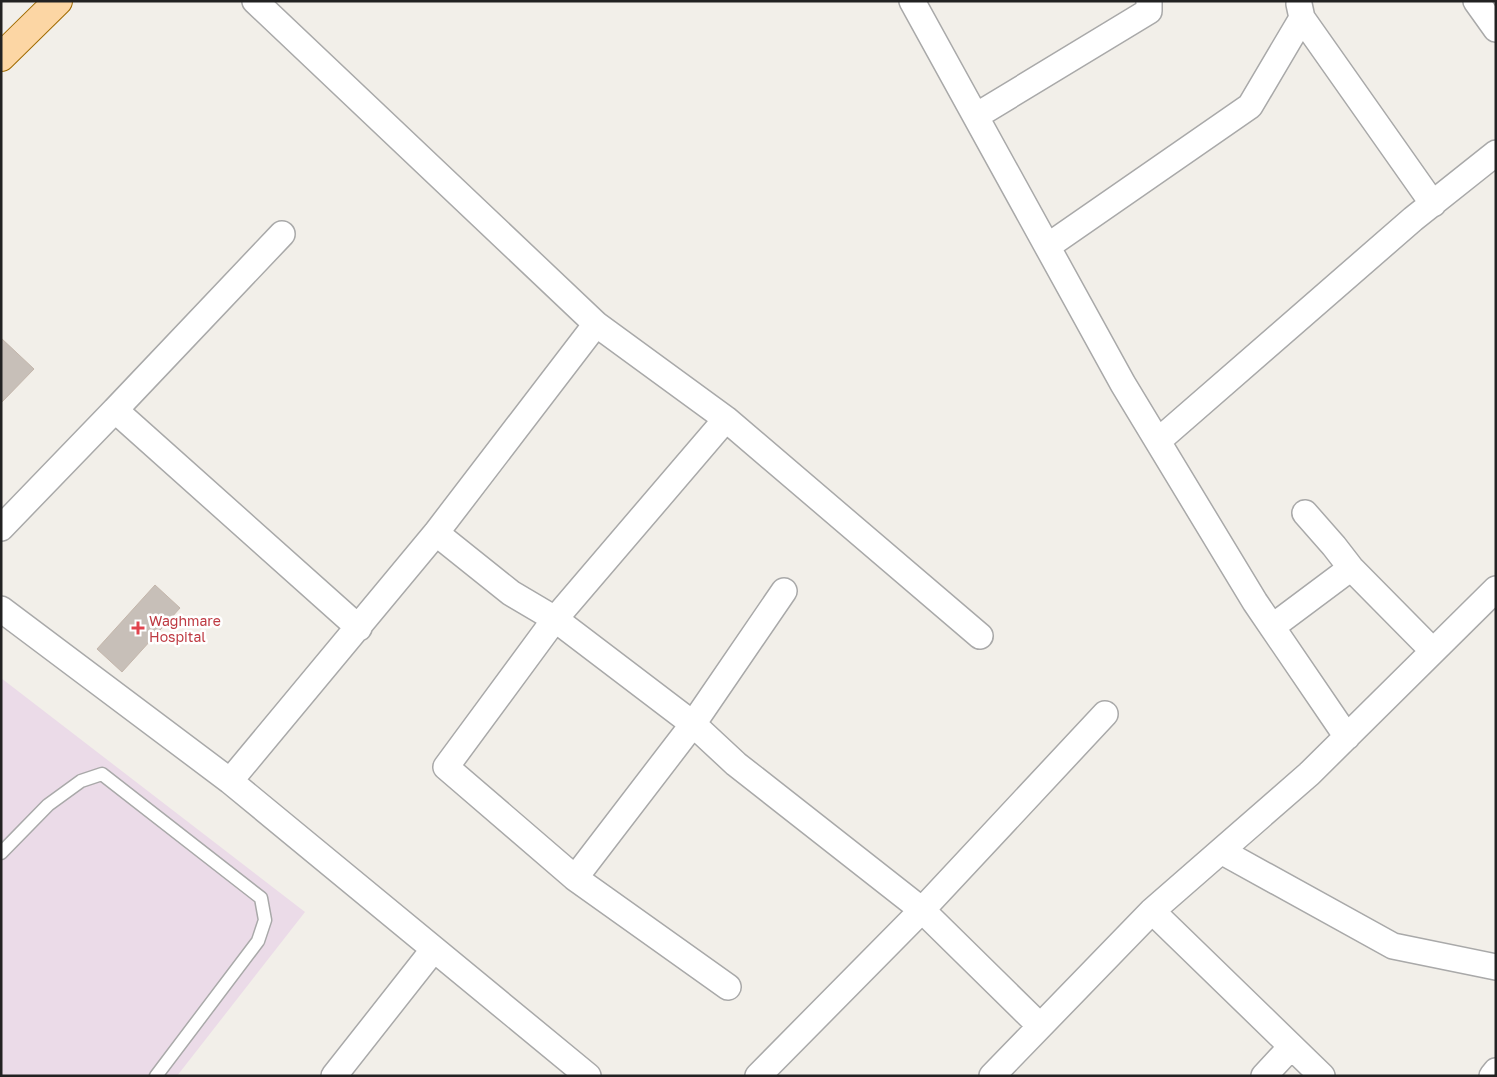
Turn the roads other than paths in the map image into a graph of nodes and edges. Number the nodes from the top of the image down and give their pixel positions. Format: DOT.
graph roads {
  1 [pos="58,1"];
  2 [pos="255,1"];
  3 [pos="912,1"];
  4 [pos="1149,1"];
  5 [pos="1476,1"];
  6 [pos="1301,10"];
  7 [pos="1496,30"];
  8 [pos="1,57"];
  9 [pos="976,116"];
  10 [pos="1496,153"];
  11 [pos="1433,204"];
  12 [pos="282,234"];
  13 [pos="1048,246"];
  14 [pos="596,324"];
  15 [pos="115,410"];
  16 [pos="726,419"];
  17 [pos="1158,441"];
  18 [pos="1305,513"];
  19 [pos="1,528"];
  20 [pos="436,533"];
  21 [pos="1351,568"];
  22 [pos="1496,589"];
  23 [pos="784,591"];
  24 [pos="1,609"];
  25 [pos="555,619"];
  26 [pos="1272,627"];
  27 [pos="359,628"];
  28 [pos="980,636"];
  29 [pos="1433,651"];
  30 [pos="1105,714"];
  31 [pos="693,724"];
  32 [pos="1347,737"];
  33 [pos="230,781"];
  34 [pos="1221,851"];
  35 [pos="1,853"];
  36 [pos="575,878"];
  37 [pos="922,910"];
  38 [pos="1152,911"];
  39 [pos="434,949"];
  40 [pos="1496,967"];
  41 [pos="728,986"];
  42 [pos="1040,1026"];
  43 [pos="1290,1047"];
  44 [pos="1496,1071"];
  45 [pos="156,1076"];
  46 [pos="334,1076"];
  47 [pos="588,1076"];
  48 [pos="758,1076"];
  49 [pos="992,1076"];
  50 [pos="1264,1076"];
  51 [pos="1322,1076"];
  52 [pos="1492,1076"];
  1 -- 8 [label="main road"];
  2 -- 14 [label="street"];
  3 -- 9 [label="street"];
  4 -- 9 [label="street"];
  5 -- 7 [label="street"];
  6 -- 11 [label="street"];
  6 -- 13 [label="street"];
  9 -- 13 [label="street"];
  10 -- 11 [label="street"];
  11 -- 17 [label="street"];
  12 -- 15 [label="street"];
  13 -- 17 [label="street"];
  14 -- 16 [label="street"];
  14 -- 20 [label="street"];
  15 -- 19 [label="street"];
  15 -- 27 [label="street"];
  16 -- 25 [label="street"];
  16 -- 28 [label="street"];
  17 -- 26 [label="street"];
  18 -- 21 [label="street"];
  20 -- 25 [label="street"];
  20 -- 27 [label="street"];
  21 -- 26 [label="street"];
  21 -- 29 [label="street"];
  22 -- 29 [label="street"];
  23 -- 31 [label="street"];
  24 -- 33 [label="street"];
  25 -- 31 [label="street"];
  25 -- 36 [label="street"];
  26 -- 32 [label="street"];
  27 -- 33 [label="street"];
  29 -- 32 [label="street"];
  30 -- 37 [label="street"];
  31 -- 36 [label="street"];
  31 -- 37 [label="street"];
  32 -- 34 [label="street"];
  33 -- 39 [label="street"];
  34 -- 38 [label="street"];
  34 -- 40 [label="street"];
  35 -- 45 [label="lane"];
  36 -- 41 [label="street"];
  37 -- 42 [label="street"];
  37 -- 48 [label="street"];
  38 -- 42 [label="street"];
  38 -- 43 [label="street"];
  39 -- 46 [label="street"];
  39 -- 47 [label="street"];
  42 -- 49 [label="street"];
  43 -- 50 [label="street"];
  43 -- 51 [label="street"];
  44 -- 52 [label="street"];
}
